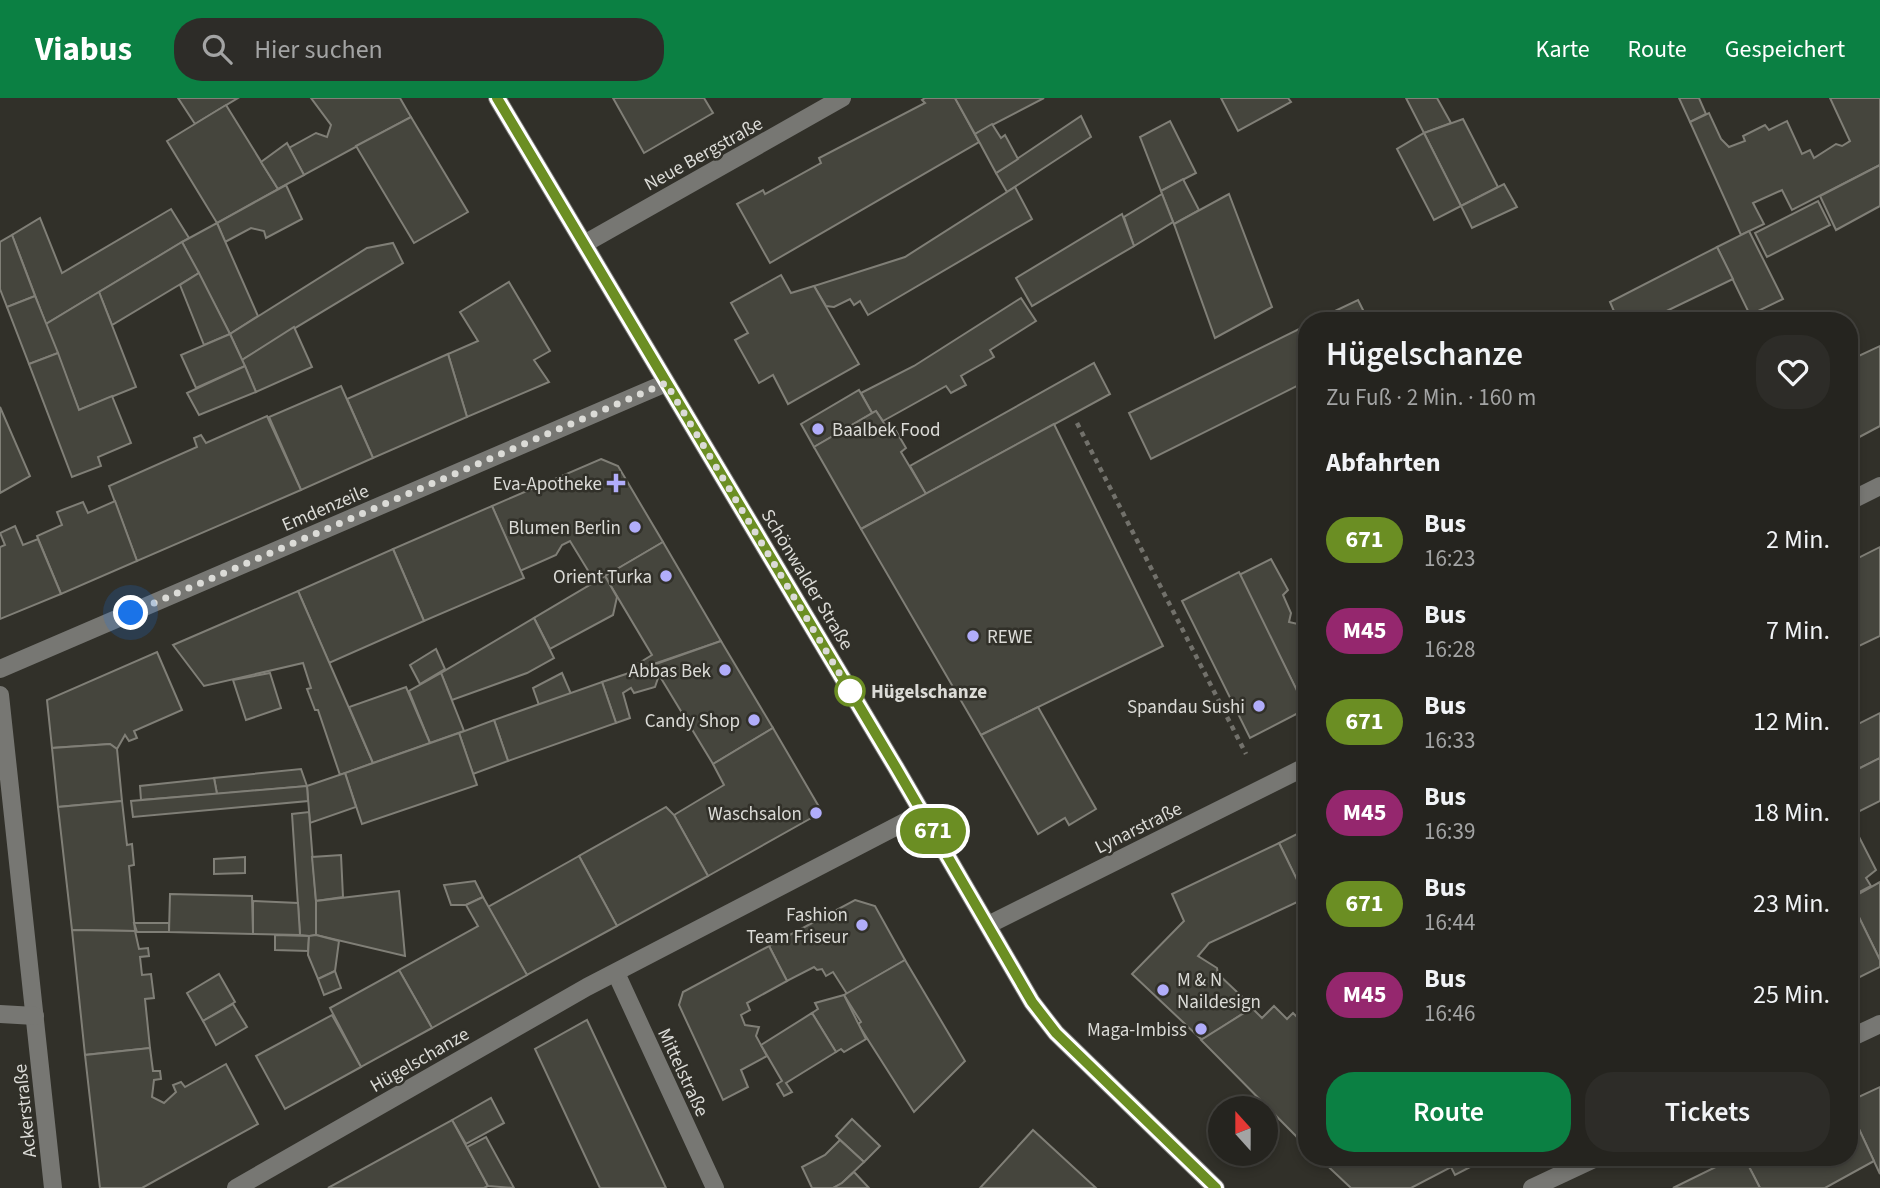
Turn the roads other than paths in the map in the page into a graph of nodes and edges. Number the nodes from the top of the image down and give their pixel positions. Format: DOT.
graph roads {
  1 [pos="497,98"];
  2 [pos="842,98"];
  3 [pos="584,244"];
  4 [pos="666,383"];
  5 [pos="1880,486"];
  6 [pos="1858,496"];
  7 [pos="0,669"];
  8 [pos="0,695"];
  9 [pos="1298,770"];
  10 [pos="922,813"];
  11 [pos="988,925"];
  12 [pos="616,973"];
  13 [pos="0,1014"];
  14 [pos="35,1016"];
  15 [pos="1880,1024"];
  16 [pos="1858,1034"];
  17 [pos="1579,1166"];
  18 [pos="53,1188"];
  19 [pos="236,1188"];
  20 [pos="715,1188"];
  21 [pos="1216,1188"];
  22 [pos="1532,1188"];
  1 -- 3 [label="street, Schönwalder Straße"];
  2 -- 3 [label="street, Neue Bergstraße"];
  3 -- 4 [label="street, Schönwalder Straße"];
  4 -- 7 [label="street, Emdenzeile"];
  4 -- 10 [label="street, Schönwalder Straße"];
  5 -- 6 [label="street"];
  8 -- 14 [label="street, Ackerstraße"];
  9 -- 11 [label="street, Lynarstraße"];
  10 -- 11 [label="street, Schönwalder Straße"];
  10 -- 12 [label="street, Hügelschanze"];
  11 -- 21 [label="street, Schönwalder Straße"];
  12 -- 19 [label="street, Hügelschanze"];
  12 -- 20 [label="street, Mittelstraße"];
  13 -- 14 [label="street"];
  14 -- 18 [label="street, Ackerstraße"];
  15 -- 16 [label="street"];
  17 -- 22 [label="street"];
}
